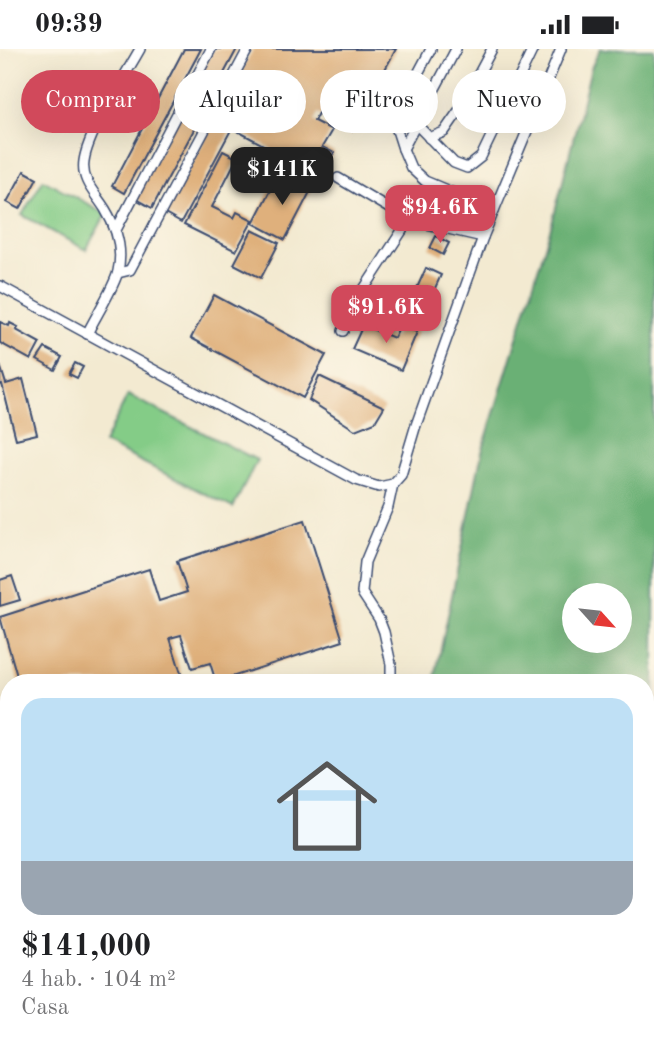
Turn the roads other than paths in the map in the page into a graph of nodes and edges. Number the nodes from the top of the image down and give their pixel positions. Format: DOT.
graph roads {
  1 [pos="140,49"];
  2 [pos="211,49"];
  3 [pos="248,49"];
  4 [pos="431,49"];
  5 [pos="456,49"];
  6 [pos="492,49"];
  7 [pos="533,49"];
  8 [pos="561,49"];
  9 [pos="438,83"];
  10 [pos="411,133"];
  11 [pos="424,133"];
  12 [pos="429,138"];
  13 [pos="403,149"];
  14 [pos="338,178"];
  15 [pos="494,210"];
  16 [pos="409,220"];
  17 [pos="116,230"];
  18 [pos="484,237"];
  19 [pos="118,273"];
  20 [pos="0,286"];
  21 [pos="344,331"];
  22 [pos="87,334"];
  23 [pos="393,484"];
  24 [pos="391,674"];
  1 -- 17 [label="lane"];
  2 -- 17 [label="lane"];
  3 -- 19 [label="lane"];
  4 -- 13 [label="lane"];
  5 -- 9 [label="lane"];
  6 -- 12 [label="lane"];
  7 -- 12 [label="lane"];
  8 -- 15 [label="lane"];
  10 -- 13 [label="lane"];
  11 -- 12 [label="lane"];
  13 -- 15 [label="lane"];
  14 -- 16 [label="lane"];
  15 -- 18 [label="lane"];
  16 -- 18 [label="lane"];
  16 -- 21 [label="lane"];
  17 -- 19 [label="lane"];
  18 -- 23 [label="lane"];
  19 -- 22 [label="lane"];
  20 -- 22 [label="lane"];
  22 -- 23 [label="lane"];
  23 -- 24 [label="lane"];
}
